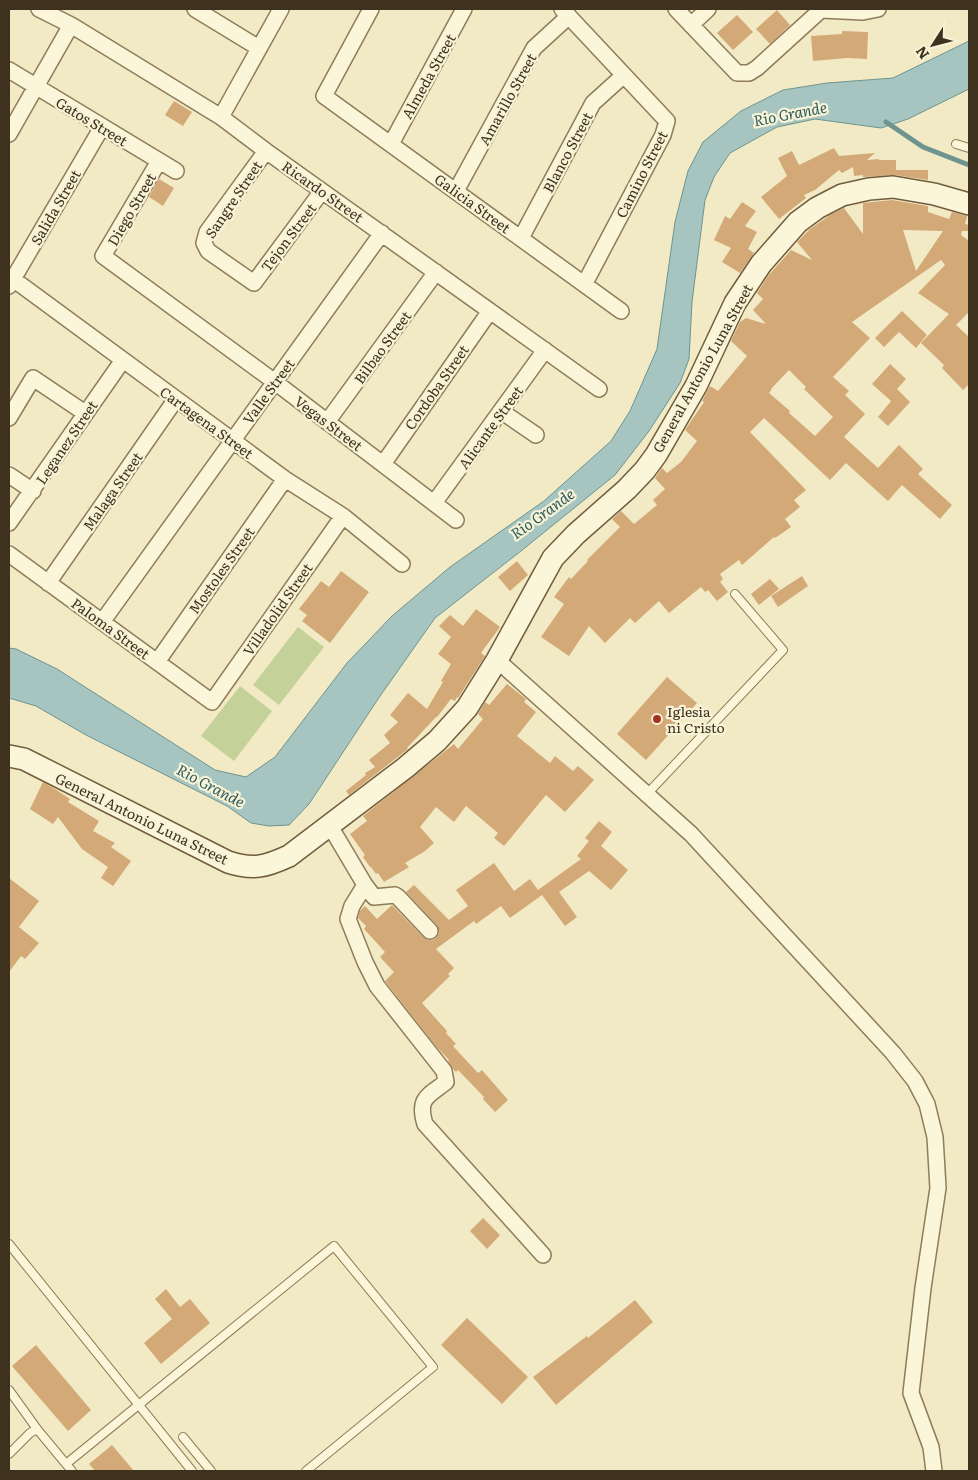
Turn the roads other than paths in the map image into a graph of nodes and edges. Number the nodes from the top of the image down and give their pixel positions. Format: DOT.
graph roads {
  1 [pos="38,9"];
  2 [pos="195,9"];
  3 [pos="281,9"];
  4 [pos="371,9"];
  5 [pos="464,9"];
  6 [pos="676,9"];
  7 [pos="708,9"];
  8 [pos="821,9"];
  9 [pos="878,9"];
  10 [pos="566,12"];
  11 [pos="70,25"];
  12 [pos="691,25"];
  13 [pos="259,48"];
  14 [pos="9,70"];
  15 [pos="624,75"];
  16 [pos="37,87"];
  17 [pos="221,117"];
  18 [pos="102,127"];
  19 [pos="9,134"];
  20 [pos="391,144"];
  21 [pos="956,144"];
  22 [pos="969,148"];
  23 [pos="266,151"];
  24 [pos="159,161"];
  25 [pos="176,171"];
  26 [pos="322,191"];
  27 [pos="456,191"];
  28 [pos="969,204"];
  29 [pos="382,233"];
  30 [pos="521,238"];
  31 [pos="103,256"];
  32 [pos="436,272"];
  33 [pos="11,283"];
  34 [pos="254,283"];
  35 [pos="585,283"];
  36 [pos="621,310"];
  37 [pos="490,311"];
  38 [pos="545,350"];
  39 [pos="123,360"];
  40 [pos="274,382"];
  41 [pos="599,389"];
  42 [pos="176,399"];
  43 [pos="502,411"];
  44 [pos="85,413"];
  45 [pos="9,418"];
  46 [pos="327,422"];
  47 [pos="536,435"];
  48 [pos="232,441"];
  49 [pos="383,464"];
  50 [pos="9,475"];
  51 [pos="285,479"];
  52 [pos="33,490"];
  53 [pos="434,503"];
  54 [pos="343,516"];
  55 [pos="456,520"];
  56 [pos="9,523"];
  57 [pos="9,554"];
  58 [pos="402,564"];
  59 [pos="48,583"];
  60 [pos="735,594"];
  61 [pos="102,622"];
  62 [pos="497,660"];
  63 [pos="157,662"];
  64 [pos="212,702"];
  65 [pos="9,756"];
  66 [pos="647,794"];
  67 [pos="330,826"];
  68 [pos="365,885"];
  69 [pos="430,931"];
  70 [pos="9,1244"];
  71 [pos="543,1255"];
  72 [pos="9,1390"];
  73 [pos="139,1405"];
  74 [pos="37,1429"];
  75 [pos="183,1436"];
  76 [pos="9,1454"];
  77 [pos="66,1464"];
  78 [pos="72,1471"];
  79 [pos="192,1471"];
  80 [pos="211,1471"];
  81 [pos="306,1471"];
  82 [pos="934,1471"];
  1 -- 11 [label="street, Ricardo Street"];
  2 -- 13 [label="street"];
  3 -- 13 [label="street"];
  4 -- 20 [label="street, Galicia Street"];
  5 -- 20 [label="street, Almeda Street"];
  6 -- 12 [label="street"];
  7 -- 12 [label="street"];
  8 -- 9 [label="street"];
  8 -- 12 [label="street"];
  10 -- 15 [label="street, Camino Street"];
  10 -- 27 [label="street, Amarillo Street"];
  11 -- 16 [label="street"];
  11 -- 17 [label="street, Ricardo Street"];
  13 -- 17 [label="street"];
  14 -- 16 [label="street, Gatos Street"];
  15 -- 30 [label="street, Blanco Street"];
  15 -- 35 [label="street, Camino Street"];
  16 -- 18 [label="street, Gatos Street"];
  16 -- 19 [label="street"];
  17 -- 23 [label="street, Ricardo Street"];
  18 -- 24 [label="street, Gatos Street"];
  18 -- 33 [label="street, Salida Street"];
  20 -- 27 [label="street, Galicia Street"];
  21 -- 22 [label="lane"];
  23 -- 26 [label="street, Ricardo Street"];
  23 -- 34 [label="street, Sangre Street"];
  24 -- 25 [label="street, Gatos Street"];
  24 -- 31 [label="street, Diego Street"];
  26 -- 29 [label="street, Ricardo Street"];
  26 -- 34 [label="street, Tejon Street"];
  27 -- 30 [label="street, Galicia Street"];
  28 -- 62 [label="main road, General Antonio Luna Street"];
  29 -- 32 [label="street, Ricardo Street"];
  29 -- 40 [label="street, Valle Street"];
  30 -- 35 [label="street, Galicia Street"];
  31 -- 40 [label="street, Vegas Street"];
  32 -- 37 [label="street, Ricardo Street"];
  32 -- 46 [label="street, Bilbao Street"];
  33 -- 39 [label="street, Cartagena Street"];
  35 -- 36 [label="street, Galicia Street"];
  37 -- 38 [label="street, Ricardo Street"];
  37 -- 49 [label="street, Cordoba Street"];
  38 -- 41 [label="street, Ricardo Street"];
  38 -- 43 [label="street, Alicante Street"];
  39 -- 42 [label="street, Cartagena Street"];
  39 -- 44 [label="street, Leganez Street"];
  40 -- 46 [label="street, Vegas Street"];
  40 -- 48 [label="street, Valle Street"];
  42 -- 48 [label="street, Cartagena Street"];
  42 -- 59 [label="street, Malaga Street"];
  43 -- 47 [label="street"];
  43 -- 53 [label="street, Alicante Street"];
  44 -- 45 [label="street"];
  44 -- 52 [label="street, Leganez Street"];
  46 -- 49 [label="street, Vegas Street"];
  48 -- 51 [label="street, Cartagena Street"];
  48 -- 61 [label="street, Valle Street"];
  49 -- 53 [label="street, Vegas Street"];
  50 -- 52 [label="street"];
  51 -- 54 [label="street, Cartagena Street"];
  51 -- 63 [label="street, Mostoles Street"];
  52 -- 56 [label="street, Leganez Street"];
  53 -- 55 [label="street, Vegas Street"];
  54 -- 58 [label="street, Cartagena Street"];
  54 -- 64 [label="street, Villadolid Street"];
  57 -- 59 [label="street, Paloma Street"];
  59 -- 61 [label="street, Paloma Street"];
  60 -- 66 [label="lane"];
  61 -- 63 [label="street, Paloma Street"];
  62 -- 66 [label="street"];
  62 -- 67 [label="main road, General Antonio Luna Street"];
  63 -- 64 [label="street, Paloma Street"];
  65 -- 67 [label="main road, General Antonio Luna Street"];
  66 -- 82 [label="street"];
  67 -- 68 [label="street"];
  68 -- 69 [label="street"];
  68 -- 71 [label="street"];
  70 -- 73 [label="lane"];
  72 -- 74 [label="lane"];
  73 -- 77 [label="lane"];
  73 -- 79 [label="lane"];
  73 -- 81 [label="lane"];
  74 -- 76 [label="lane"];
  74 -- 77 [label="lane"];
  75 -- 80 [label="lane"];
  77 -- 78 [label="lane"];
}
